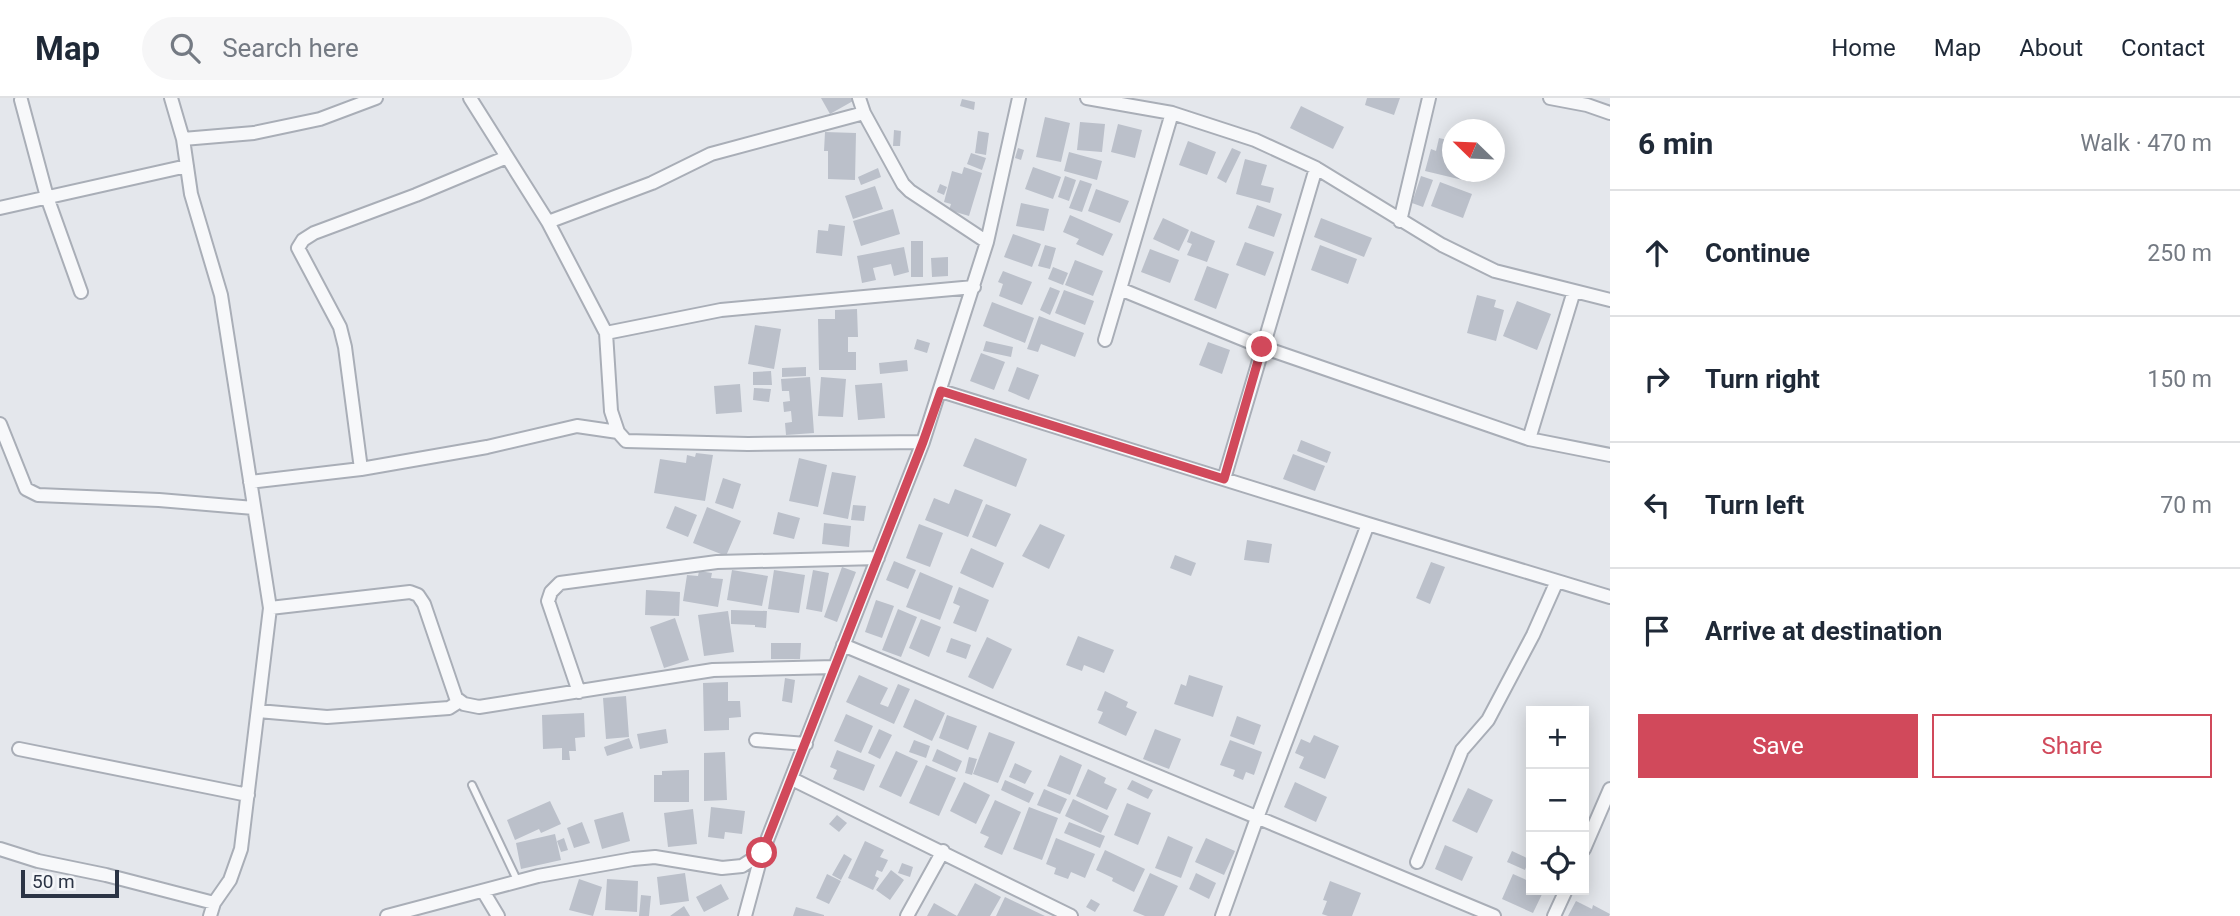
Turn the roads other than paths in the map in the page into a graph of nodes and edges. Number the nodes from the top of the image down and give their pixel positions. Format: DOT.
graph roads {
  1 [pos="171,98"];
  2 [pos="376,98"];
  3 [pos="470,98"];
  4 [pos="859,98"];
  5 [pos="1020,98"];
  6 [pos="1087,98"];
  7 [pos="1429,98"];
  8 [pos="1550,98"];
  9 [pos="21,100"];
  10 [pos="864,113"];
  11 [pos="1172,113"];
  12 [pos="1610,113"];
  13 [pos="183,139"];
  14 [pos="507,157"];
  15 [pos="187,166"];
  16 [pos="1315,168"];
  17 [pos="47,197"];
  18 [pos="0,208"];
  19 [pos="1401,221"];
  20 [pos="548,222"];
  21 [pos="987,242"];
  22 [pos="974,287"];
  23 [pos="1120,289"];
  24 [pos="1574,291"];
  25 [pos="81,292"];
  26 [pos="1610,300"];
  27 [pos="607,333"];
  28 [pos="1105,340"];
  29 [pos="1262,347"];
  30 [pos="941,391"];
  31 [pos="0,424"];
  32 [pos="618,432"];
  33 [pos="1529,439"];
  34 [pos="923,442"];
  35 [pos="1610,455"];
  36 [pos="361,469"];
  37 [pos="1224,479"];
  38 [pos="250,482"];
  39 [pos="254,508"];
  40 [pos="1368,524"];
  41 [pos="878,558"];
  42 [pos="1557,581"];
  43 [pos="1610,597"];
  44 [pos="270,608"];
  45 [pos="843,645"];
  46 [pos="835,667"];
  47 [pos="579,692"];
  48 [pos="460,701"];
  49 [pos="258,711"];
  50 [pos="755,740"];
  51 [pos="806,744"];
  52 [pos="19,749"];
  53 [pos="792,779"];
  54 [pos="472,785"];
  55 [pos="1610,789"];
  56 [pos="248,795"];
  57 [pos="1257,818"];
  58 [pos="1589,837"];
  59 [pos="0,849"];
  60 [pos="943,851"];
  61 [pos="762,853"];
  62 [pos="1417,862"];
  63 [pos="518,882"];
  64 [pos="483,891"];
  65 [pos="1564,895"];
  66 [pos="214,903"];
  67 [pos="210,916"];
  68 [pos="387,916"];
  69 [pos="498,916"];
  70 [pos="745,916"];
  71 [pos="907,916"];
  72 [pos="1071,916"];
  73 [pos="1223,916"];
  74 [pos="1494,916"];
  75 [pos="1554,916"];
  1 -- 13 [label="street"];
  2 -- 13 [label="street"];
  3 -- 14 [label="street"];
  4 -- 10 [label="street"];
  5 -- 21 [label="street"];
  6 -- 11 [label="street"];
  7 -- 19 [label="street"];
  8 -- 12 [label="street"];
  9 -- 17 [label="street"];
  10 -- 20 [label="street"];
  10 -- 21 [label="street"];
  11 -- 16 [label="street"];
  11 -- 23 [label="street"];
  13 -- 15 [label="street"];
  14 -- 20 [label="street"];
  14 -- 36 [label="street"];
  15 -- 17 [label="street"];
  15 -- 38 [label="street"];
  16 -- 19 [label="street"];
  16 -- 29 [label="street"];
  17 -- 18 [label="street"];
  17 -- 25 [label="street"];
  19 -- 24 [label="street"];
  20 -- 27 [label="street"];
  21 -- 22 [label="street"];
  22 -- 27 [label="street"];
  22 -- 30 [label="street"];
  23 -- 28 [label="street"];
  23 -- 29 [label="street"];
  24 -- 26 [label="street"];
  24 -- 33 [label="street"];
  27 -- 32 [label="street"];
  29 -- 33 [label="street"];
  29 -- 37 [label="street"];
  30 -- 34 [label="street"];
  30 -- 37 [label="street"];
  31 -- 39 [label="street"];
  32 -- 34 [label="street"];
  32 -- 36 [label="street"];
  33 -- 35 [label="street"];
  34 -- 41 [label="street"];
  36 -- 38 [label="street"];
  37 -- 40 [label="street"];
  38 -- 39 [label="street"];
  39 -- 44 [label="street"];
  40 -- 42 [label="street"];
  40 -- 57 [label="street"];
  41 -- 45 [label="street"];
  41 -- 47 [label="street"];
  42 -- 43 [label="street"];
  42 -- 62 [label="street"];
  44 -- 48 [label="street"];
  44 -- 49 [label="street"];
  45 -- 46 [label="street"];
  45 -- 57 [label="street"];
  46 -- 47 [label="street"];
  46 -- 51 [label="street"];
  47 -- 48 [label="street"];
  48 -- 49 [label="street"];
  49 -- 56 [label="street"];
  50 -- 51 [label="street"];
  51 -- 53 [label="street"];
  52 -- 56 [label="street"];
  53 -- 60 [label="street"];
  53 -- 61 [label="street"];
  54 -- 63 [label="lane"];
  55 -- 58 [label="street"];
  56 -- 66 [label="street"];
  57 -- 73 [label="street"];
  57 -- 74 [label="street"];
  59 -- 66 [label="street"];
  60 -- 71 [label="street"];
  60 -- 72 [label="street"];
  61 -- 63 [label="street"];
  61 -- 70 [label="street"];
  63 -- 64 [label="street"];
  64 -- 68 [label="street"];
  64 -- 69 [label="street"];
  65 -- 75 [label="street"];
  66 -- 67 [label="street"];
}
